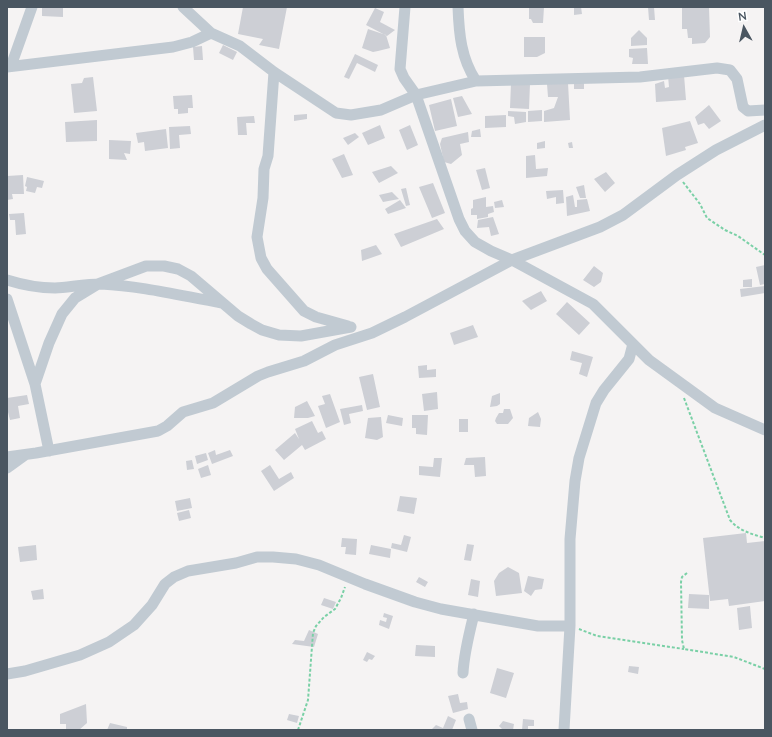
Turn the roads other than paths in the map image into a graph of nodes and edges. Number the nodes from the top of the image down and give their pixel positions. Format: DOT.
graph roads {
  1 [pos="32,7"];
  2 [pos="183,7"];
  3 [pos="405,7"];
  4 [pos="458,7"];
  5 [pos="211,32"];
  6 [pos="9,66"];
  7 [pos="274,72"];
  8 [pos="476,81"];
  9 [pos="416,95"];
  10 [pos="765,110"];
  11 [pos="765,125"];
  12 [pos="512,260"];
  13 [pos="7,280"];
  14 [pos="98,284"];
  15 [pos="7,299"];
  16 [pos="223,303"];
  17 [pos="351,327"];
  18 [pos="372,332"];
  19 [pos="634,344"];
  20 [pos="35,384"];
  21 [pos="765,430"];
  22 [pos="49,451"];
  23 [pos="25,455"];
  24 [pos="7,457"];
  25 [pos="7,468"];
  26 [pos="474,614"];
  27 [pos="570,626"];
  28 [pos="463,673"];
  29 [pos="7,674"];
  30 [pos="470,719"];
  31 [pos="472,730"];
  32 [pos="564,730"];
  1 -- 6 [label="street"];
  2 -- 5 [label="street"];
  3 -- 9 [label="street"];
  4 -- 8 [label="street"];
  5 -- 6 [label="street"];
  5 -- 7 [label="street"];
  7 -- 9 [label="street"];
  7 -- 17 [label="street"];
  8 -- 9 [label="street"];
  8 -- 10 [label="street"];
  9 -- 12 [label="street"];
  11 -- 12 [label="street"];
  12 -- 18 [label="street"];
  12 -- 19 [label="street"];
  13 -- 14 [label="street"];
  14 -- 16 [label="street"];
  14 -- 16 [label="street"];
  14 -- 20 [label="street"];
  15 -- 20 [label="street"];
  16 -- 17 [label="street"];
  17 -- 18 [label="street"];
  18 -- 22 [label="street"];
  19 -- 21 [label="street"];
  19 -- 27 [label="street"];
  20 -- 22 [label="street"];
  22 -- 23 [label="street"];
  23 -- 24 [label="street"];
  23 -- 25 [label="street"];
  26 -- 27 [label="street"];
  26 -- 28 [label="street"];
  26 -- 29 [label="street"];
  27 -- 32 [label="street"];
  30 -- 31 [label="street"];
}
